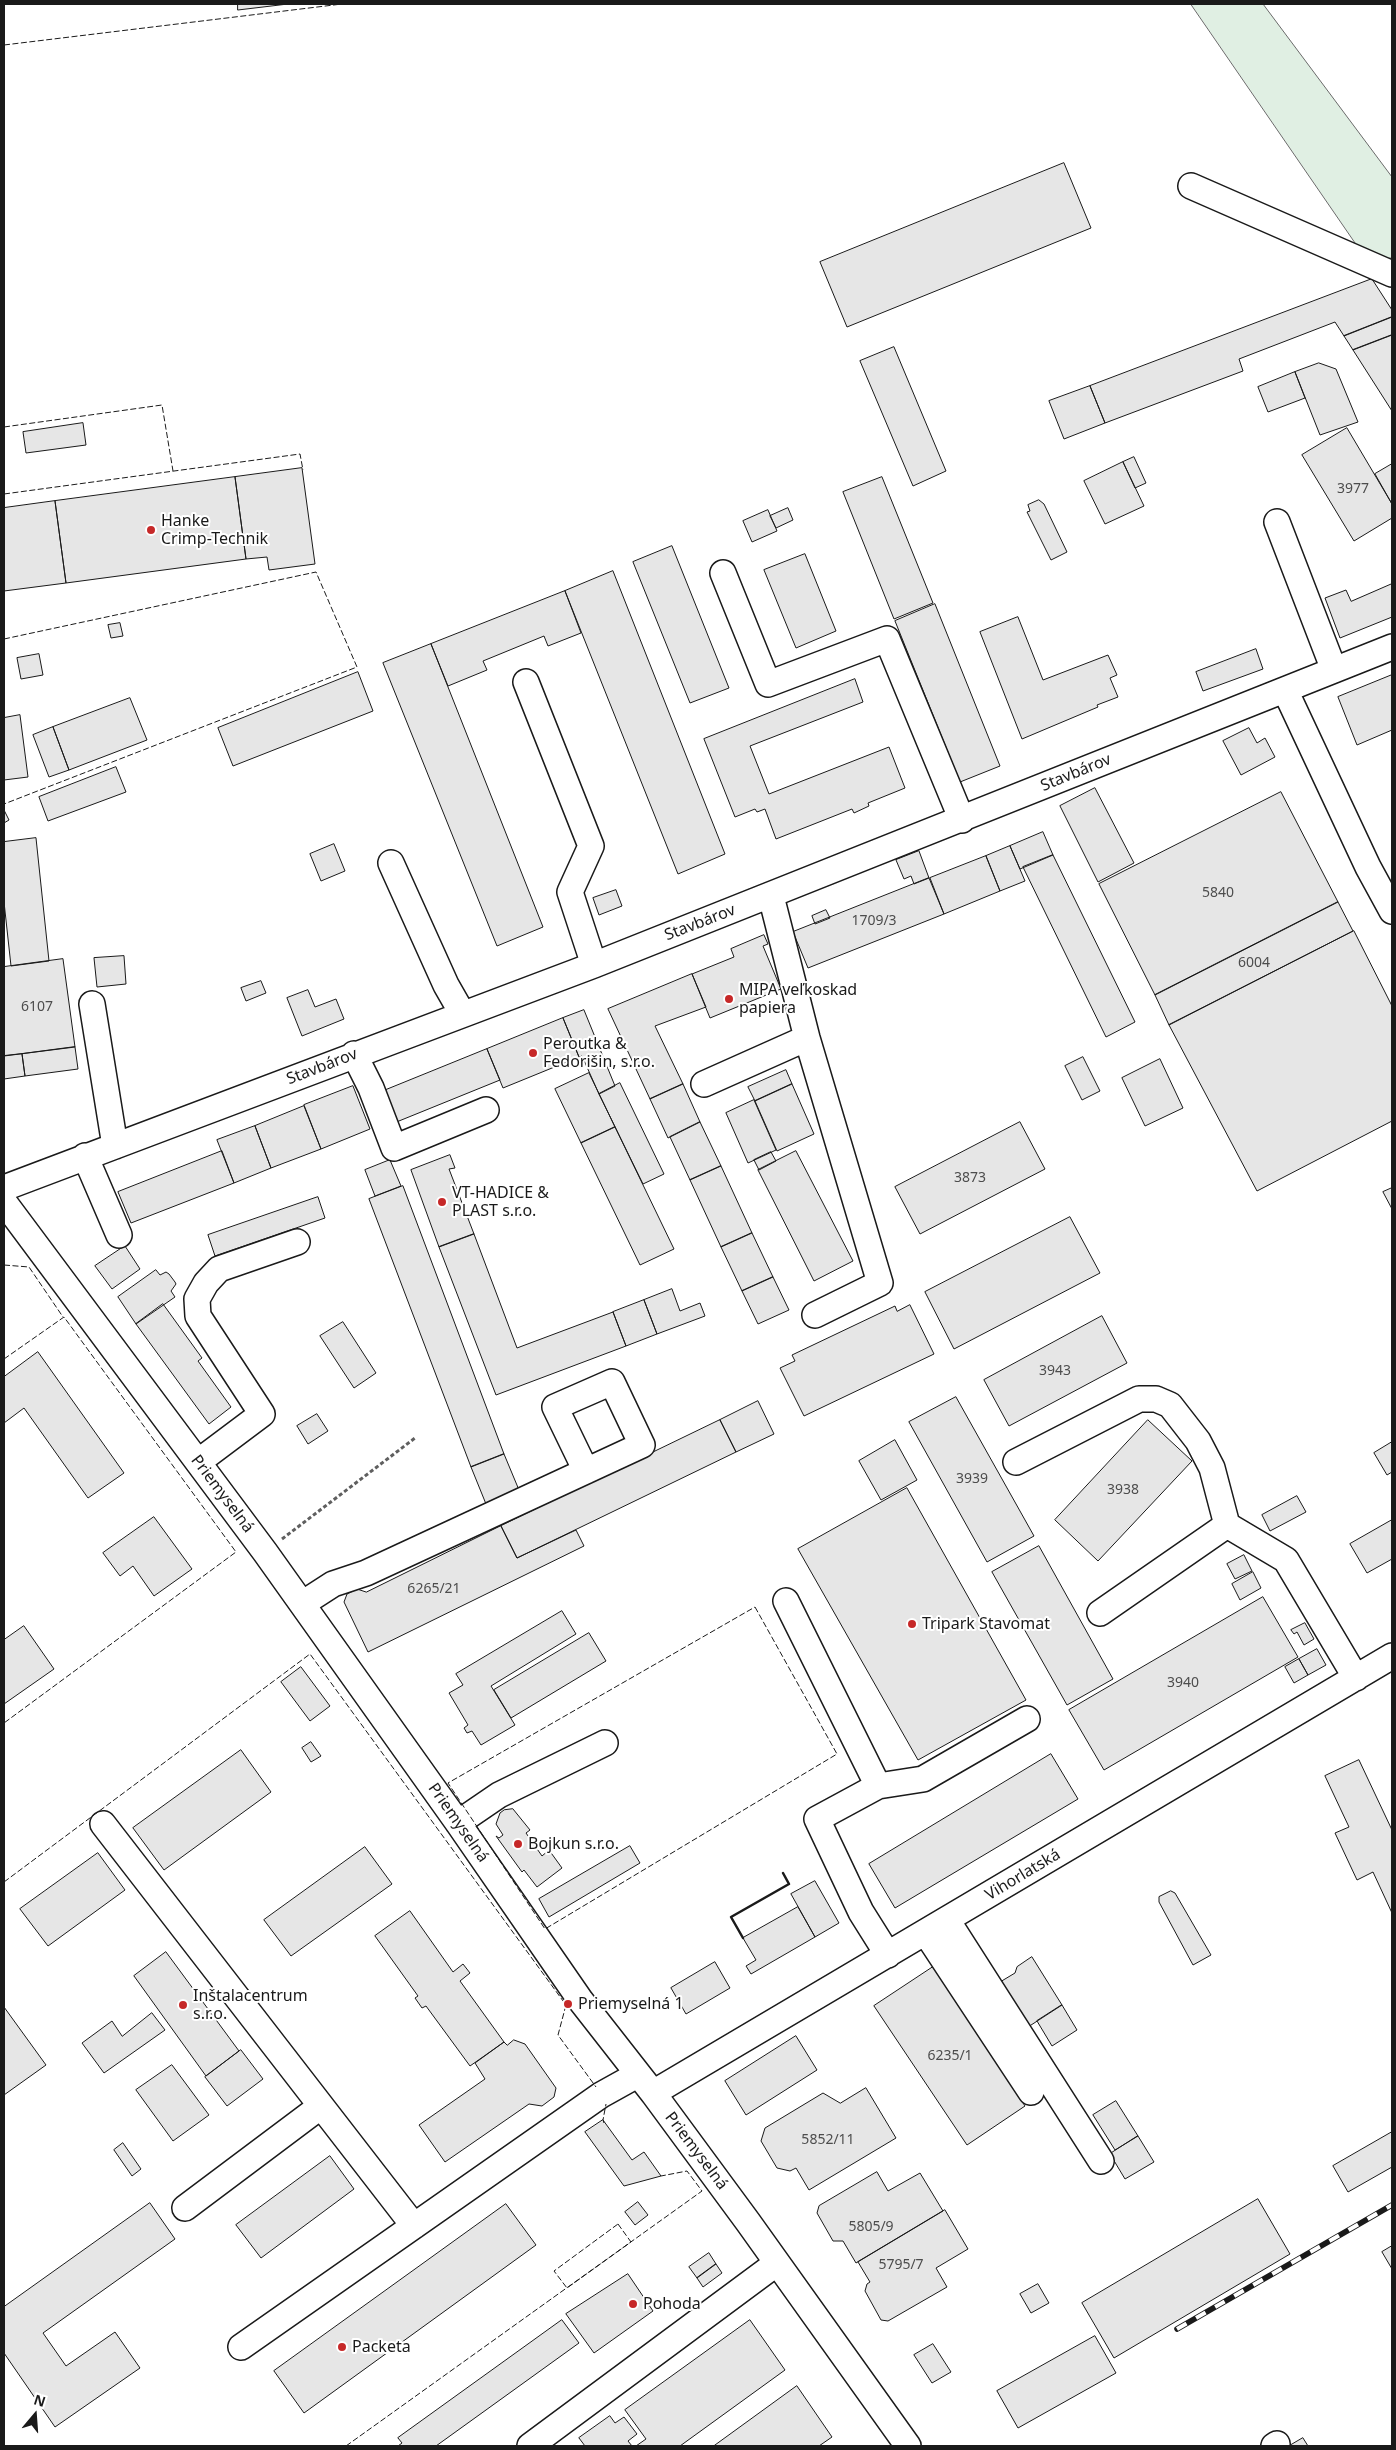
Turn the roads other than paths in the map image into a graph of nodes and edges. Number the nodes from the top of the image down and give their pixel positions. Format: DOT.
graph roads {
  1 [pos="1191,186"];
  2 [pos="1392,274"];
  3 [pos="1277,522"];
  4 [pos="724,573"];
  5 [pos="1392,647"];
  6 [pos="1334,670"];
  7 [pos="526,682"];
  8 [pos="1285,690"];
  9 [pos="962,820"];
  10 [pos="391,863"];
  11 [pos="771,896"];
  12 [pos="1392,911"];
  13 [pos="594,965"];
  14 [pos="92,1004"];
  15 [pos="462,1013"];
  16 [pos="806,1038"];
  17 [pos="354,1054"];
  18 [pos="704,1084"];
  19 [pos="486,1110"];
  20 [pos="115,1146"];
  21 [pos="85,1156"];
  22 [pos="4,1188"];
  23 [pos="4,1202"];
  24 [pos="119,1235"];
  25 [pos="297,1242"];
  26 [pos="815,1315"];
  27 [pos="198,1462"];
  28 [pos="1016,1462"];
  29 [pos="586,1471"];
  30 [pos="1227,1525"];
  31 [pos="786,1601"];
  32 [pos="302,1604"];
  33 [pos="1100,1613"];
  34 [pos="1392,1656"];
  35 [pos="1356,1678"];
  36 [pos="1027,1718"];
  37 [pos="605,1743"];
  38 [pos="878,1786"];
  39 [pos="458,1822"];
  40 [pos="103,1824"];
  41 [pos="936,1926"];
  42 [pos="888,1955"];
  43 [pos="637,2075"];
  44 [pos="1031,2092"];
  45 [pos="653,2093"];
  46 [pos="321,2106"];
  47 [pos="1102,2161"];
  48 [pos="184,2208"];
  49 [pos="414,2226"];
  50 [pos="777,2263"];
  51 [pos="240,2347"];
  52 [pos="530,2446"];
  53 [pos="908,2446"];
  1 -- 2 [label="street"];
  3 -- 6 [label="street"];
  4 -- 9 [label="street"];
  5 -- 6 [label="street, Stavbárov"];
  6 -- 8 [label="street, Stavbárov"];
  7 -- 13 [label="street"];
  8 -- 9 [label="street, Stavbárov"];
  8 -- 12 [label="street"];
  9 -- 11 [label="street, Stavbárov"];
  10 -- 15 [label="street"];
  11 -- 13 [label="street, Stavbárov"];
  11 -- 16 [label="street"];
  13 -- 15 [label="street, Stavbárov"];
  14 -- 20 [label="street"];
  15 -- 17 [label="street, Stavbárov"];
  16 -- 18 [label="street"];
  16 -- 26 [label="street"];
  17 -- 19 [label="street"];
  17 -- 20 [label="street, Stavbárov"];
  20 -- 21 [label="street, Stavbárov"];
  21 -- 22 [label="street, Stavbárov"];
  21 -- 24 [label="street"];
  23 -- 27 [label="street, Priemyselná"];
  25 -- 27 [label="street"];
  27 -- 32 [label="street, Priemyselná"];
  28 -- 30 [label="street"];
  29 -- 32 [label="street"];
  30 -- 33 [label="street"];
  30 -- 35 [label="street"];
  31 -- 38 [label="street"];
  32 -- 39 [label="street, Priemyselná"];
  34 -- 35 [label="street, Vihorlatská"];
  35 -- 41 [label="street, Vihorlatská"];
  36 -- 38 [label="street"];
  37 -- 39 [label="street"];
  38 -- 42 [label="street"];
  39 -- 43 [label="street, Priemyselná"];
  40 -- 46 [label="street"];
  41 -- 42 [label="street, Vihorlatská"];
  41 -- 44 [label="street"];
  41 -- 47 [label="street"];
  42 -- 45 [label="street, Vihorlatská"];
  43 -- 45 [label="street, Priemyselná"];
  43 -- 49 [label="street"];
  45 -- 50 [label="street, Priemyselná"];
  46 -- 48 [label="street"];
  46 -- 49 [label="street"];
  49 -- 51 [label="street"];
  50 -- 52 [label="street"];
  50 -- 53 [label="street, Priemyselná"];
}
